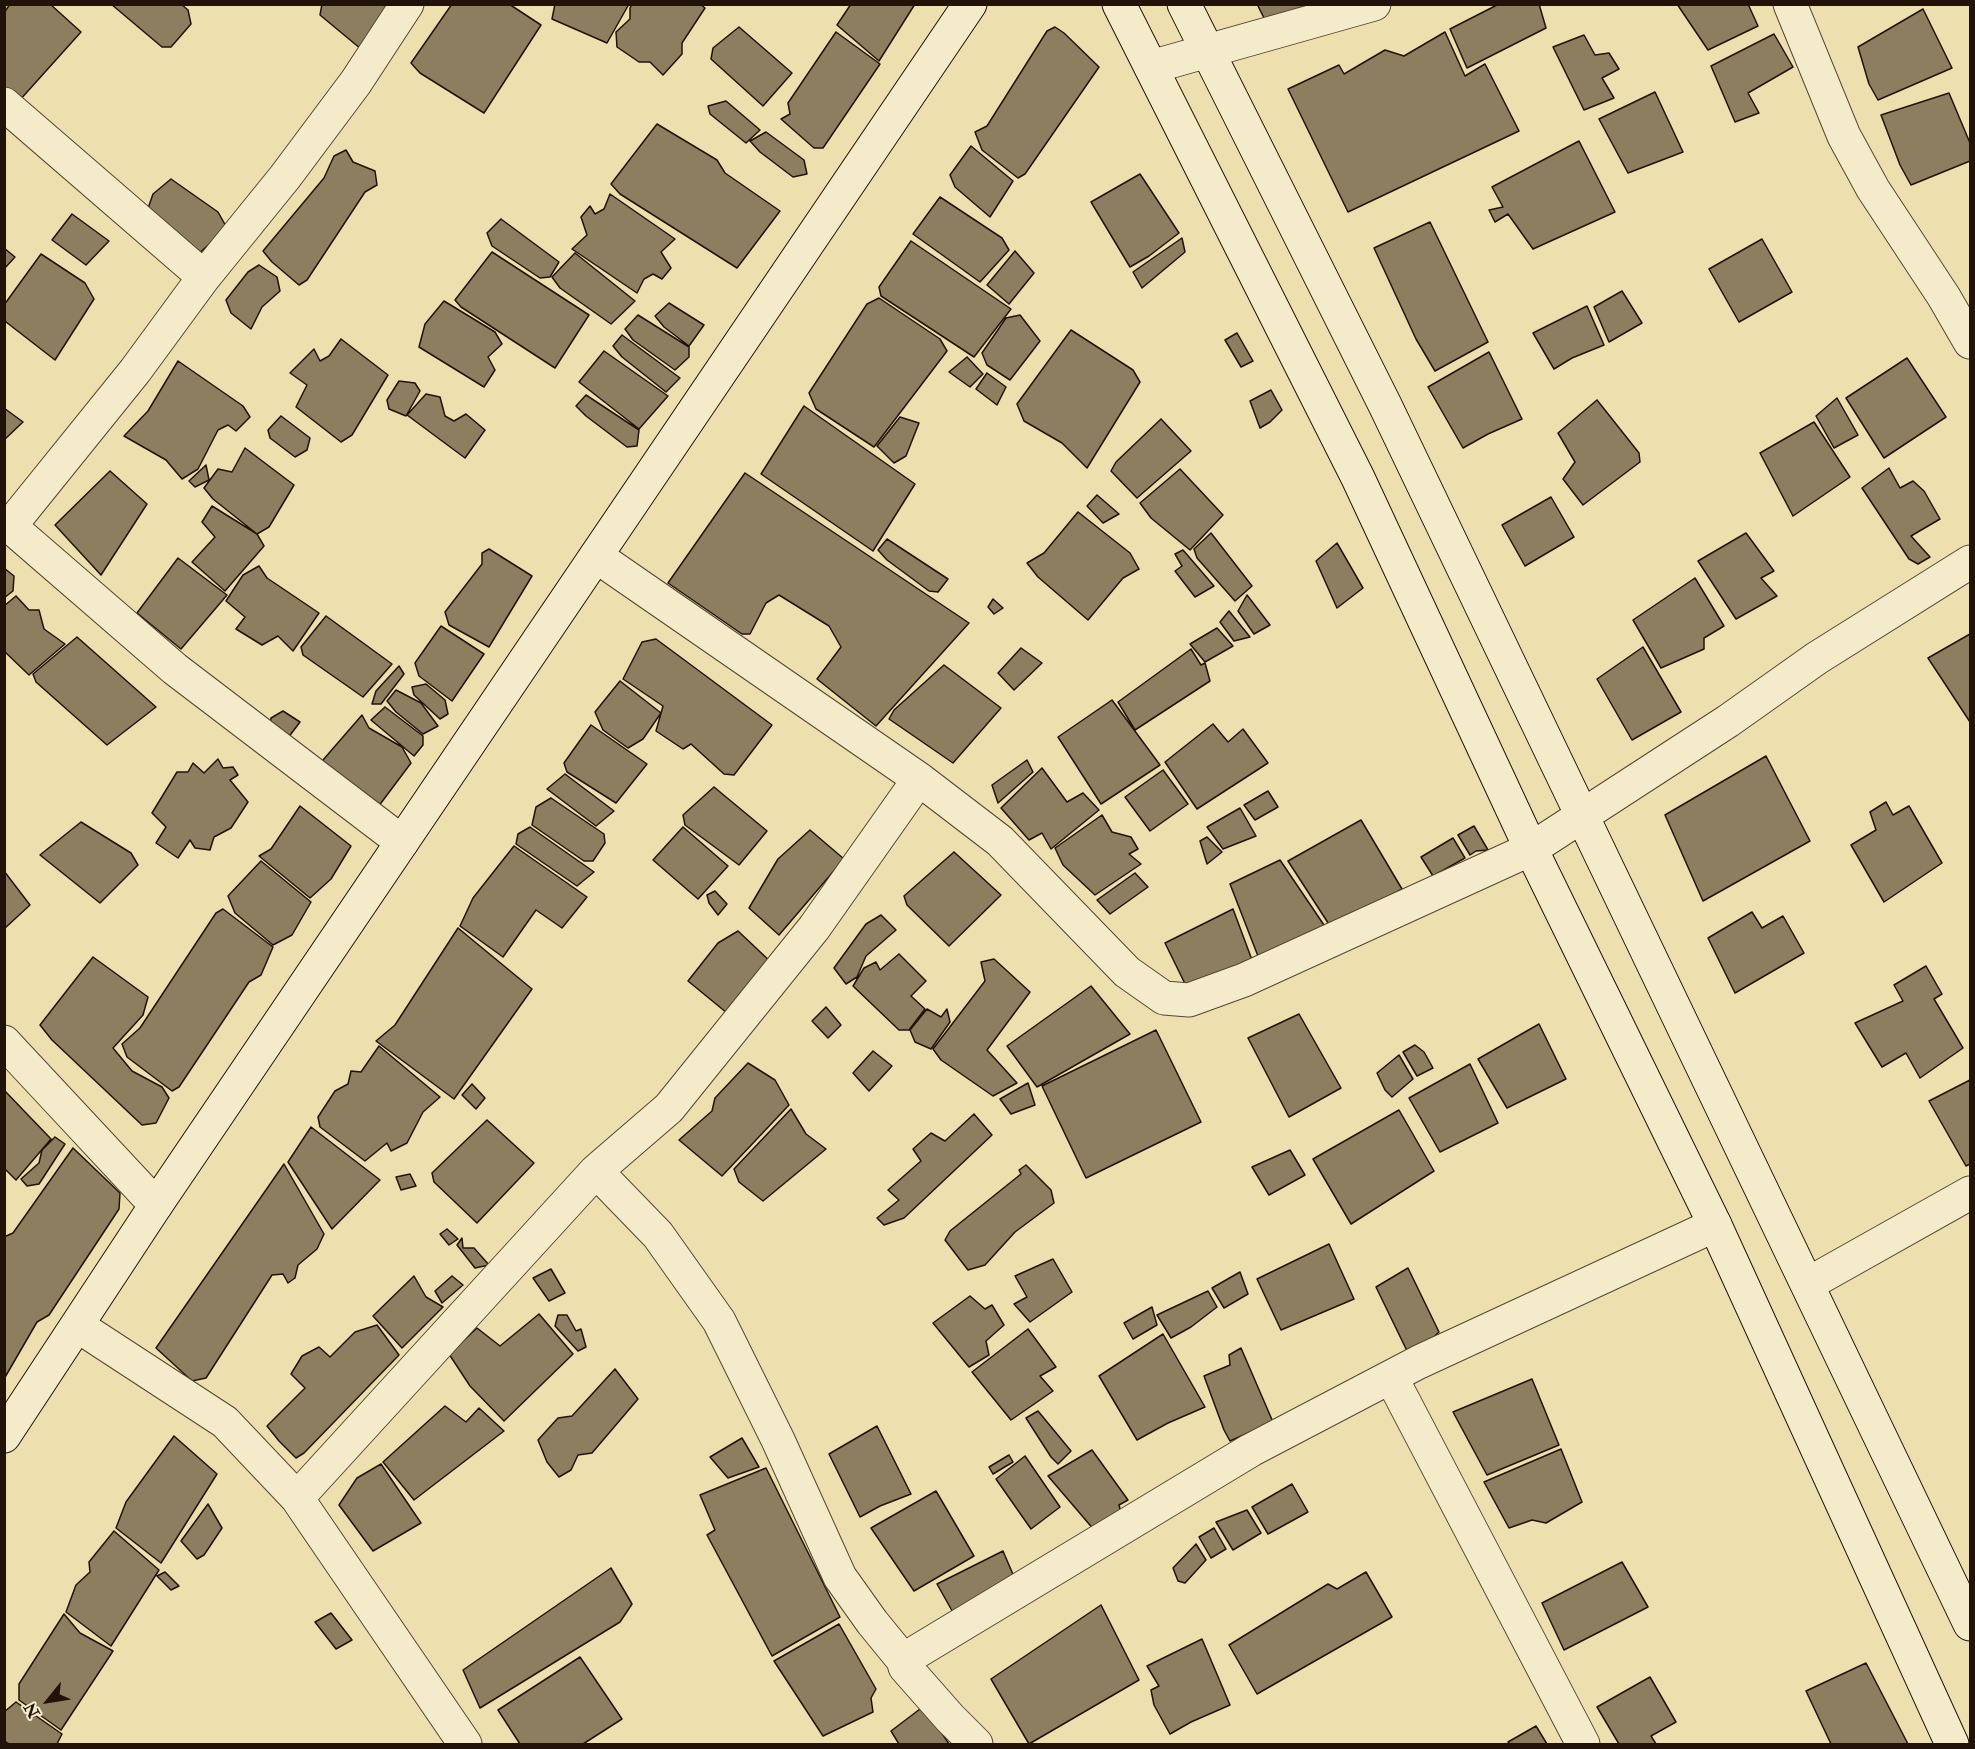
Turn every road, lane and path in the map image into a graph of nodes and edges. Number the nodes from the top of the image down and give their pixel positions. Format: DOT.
graph roads {
  1 [pos="407,4"];
  2 [pos="970,4"];
  3 [pos="1119,4"];
  4 [pos="1184,4"];
  5 [pos="1374,4"];
  6 [pos="1790,4"];
  7 [pos="1208,51"];
  8 [pos="1151,67"];
  9 [pos="4,104"];
  10 [pos="204,278"];
  11 [pos="1971,342"];
  12 [pos="7,524"];
  13 [pos="596,556"];
  14 [pos="1971,562"];
  15 [pos="919,779"];
  16 [pos="1581,818"];
  17 [pos="402,842"];
  18 [pos="1531,849"];
  19 [pos="4,1042"];
  20 [pos="596,1171"];
  21 [pos="1971,1193"];
  22 [pos="156,1205"];
  23 [pos="1715,1225"];
  24 [pos="1808,1284"];
  25 [pos="78,1326"];
  26 [pos="1391,1377"];
  27 [pos="4,1436"];
  28 [pos="297,1498"];
  29 [pos="1971,1624"];
  30 [pos="903,1660"];
  31 [pos="465,1744"];
  32 [pos="976,1744"];
  33 [pos="1583,1744"];
  34 [pos="1952,1744"];
  1 -- 10 [label="street"];
  2 -- 13 [label="street"];
  3 -- 8 [label="street"];
  4 -- 7 [label="street"];
  5 -- 7 [label="street"];
  6 -- 11 [label="street"];
  7 -- 8 [label="street"];
  7 -- 16 [label="street"];
  8 -- 18 [label="street"];
  9 -- 10 [label="street"];
  10 -- 12 [label="street"];
  12 -- 17 [label="street"];
  13 -- 15 [label="street"];
  13 -- 17 [label="street"];
  14 -- 16 [label="street"];
  15 -- 18 [label="street"];
  15 -- 20 [label="street"];
  16 -- 18 [label="street"];
  16 -- 24 [label="street"];
  17 -- 22 [label="street"];
  18 -- 23 [label="street"];
  19 -- 22 [label="street"];
  20 -- 28 [label="street"];
  20 -- 30 [label="street"];
  21 -- 24 [label="street"];
  22 -- 25 [label="street"];
  23 -- 26 [label="street"];
  23 -- 34 [label="street"];
  24 -- 29 [label="street"];
  25 -- 27 [label="street"];
  25 -- 28 [label="street"];
  26 -- 30 [label="street"];
  26 -- 33 [label="street"];
  28 -- 31 [label="street"];
  30 -- 32 [label="street"];
}
